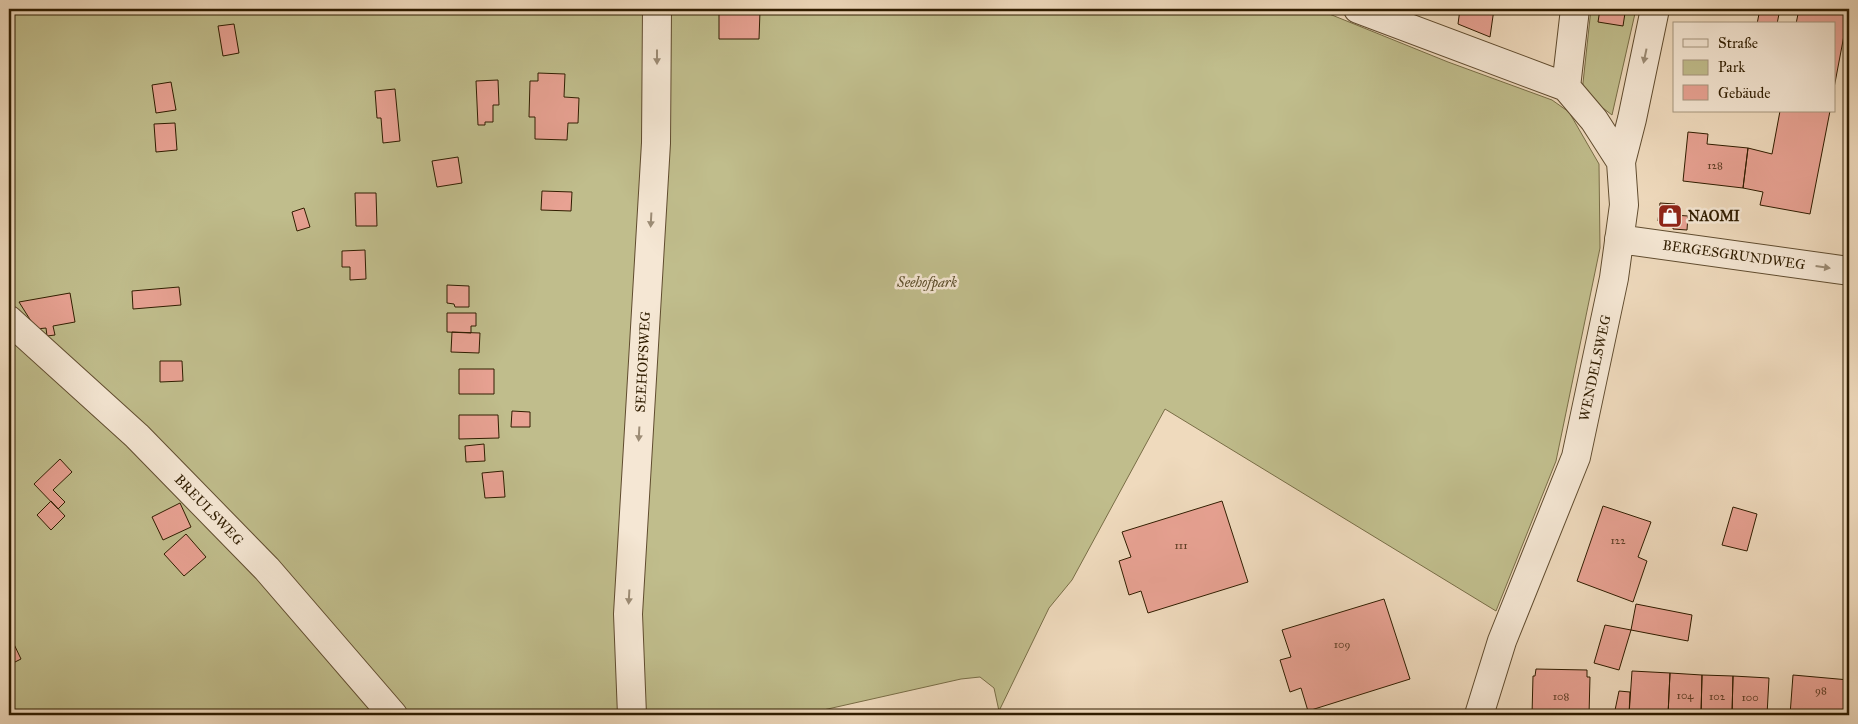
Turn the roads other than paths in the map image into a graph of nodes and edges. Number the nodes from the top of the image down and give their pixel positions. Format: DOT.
graph roads {
  1 [pos="657,9"];
  2 [pos="1358,9"];
  3 [pos="1575,9"];
  4 [pos="1655,9"];
  5 [pos="1566,87"];
  6 [pos="1620,162"];
  7 [pos="1619,239"];
  8 [pos="1849,271"];
  9 [pos="9,320"];
  10 [pos="393,715"];
  11 [pos="632,715"];
  12 [pos="1479,715"];
  1 -- 11 [label="street, SEEHOFSWEG, one-way"];
  2 -- 5 [label="street"];
  3 -- 5 [label="street"];
  4 -- 6 [label="street, WENDELSWEG, one-way"];
  5 -- 6 [label="street"];
  6 -- 7 [label="street, WENDELSWEG"];
  7 -- 8 [label="street, BERGESGRUNDWEG, one-way"];
  7 -- 12 [label="street, WENDELSWEG"];
  9 -- 10 [label="street, BREULSWEG"];
}
